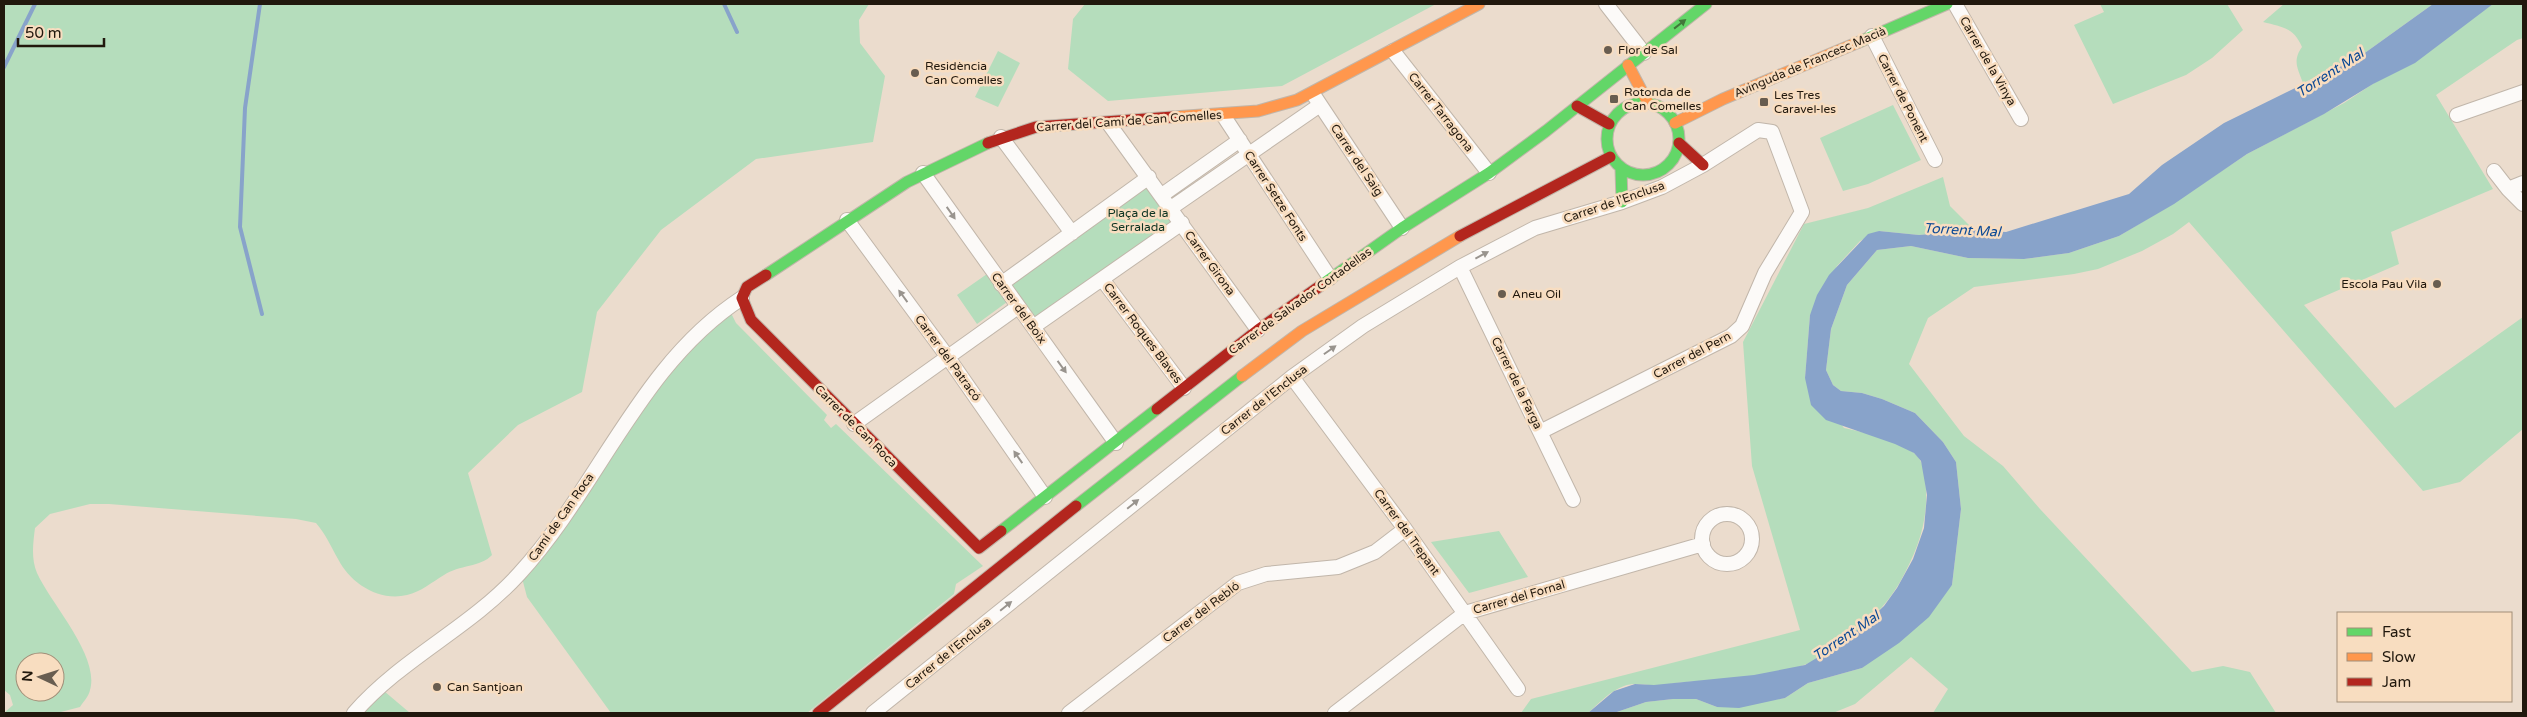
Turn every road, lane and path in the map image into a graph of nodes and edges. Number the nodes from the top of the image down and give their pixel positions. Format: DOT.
graph roads {
  1 [pos="1480,4"];
  2 [pos="1606,4"];
  3 [pos="1706,4"];
  4 [pos="1946,4"];
  5 [pos="1955,4"];
  6 [pos="1872,36"];
  7 [pos="1393,51"];
  8 [pos="1644,53"];
  9 [pos="1628,65"];
  10 [pos="1311,92"];
  11 [pos="2523,92"];
  12 [pos="1648,103"];
  13 [pos="1320,105"];
  14 [pos="1578,106"];
  15 [pos="1224,115"];
  16 [pos="2457,116"];
  17 [pos="2021,119"];
  18 [pos="1676,123"];
  19 [pos="1109,124"];
  20 [pos="1609,124"];
  21 [pos="1000,137"];
  22 [pos="1240,140"];
  23 [pos="1679,143"];
  24 [pos="1249,154"];
  25 [pos="1610,157"];
  26 [pos="1935,160"];
  27 [pos="1703,165"];
  28 [pos="1621,169"];
  29 [pos="2494,171"];
  30 [pos="923,173"];
  31 [pos="1489,173"];
  32 [pos="1149,177"];
  33 [pos="2523,184"];
  34 [pos="2508,189"];
  35 [pos="1162,195"];
  36 [pos="1622,202"];
  37 [pos="2523,204"];
  38 [pos="1171,208"];
  39 [pos="847,220"];
  40 [pos="1182,224"];
  41 [pos="1402,228"];
  42 [pos="1072,233"];
  43 [pos="1460,267"];
  44 [pos="1330,278"];
  45 [pos="1102,279"];
  46 [pos="1001,284"];
  47 [pos="742,298"];
  48 [pos="1018,306"];
  49 [pos="1033,327"];
  50 [pos="1258,330"];
  51 [pos="947,356"];
  52 [pos="1292,377"];
  53 [pos="1184,388"];
  54 [pos="854,424"];
  55 [pos="1540,432"];
  56 [pos="1116,443"];
  57 [pos="1045,497"];
  58 [pos="1573,500"];
  59 [pos="1405,528"];
  60 [pos="1702,544"];
  61 [pos="979,548"];
  62 [pos="1464,613"];
  63 [pos="1518,689"];
  64 [pos="354,713"];
  65 [pos="818,713"];
  66 [pos="873,713"];
  67 [pos="1068,713"];
  68 [pos="1335,713"];
  1 -- 7 [label="street, Carrer del Camí de Can Comelles"];
  2 -- 8 [label="street"];
  8 -- 3 [label="street, Carrer de Salvador Cortadellas, one-way"];
  4 -- 6 [label="street, Avinguda de Francesc Macià"];
  5 -- 17 [label="street, Carrer de la Vinya"];
  6 -- 18 [label="street, Avinguda de Francesc Macià"];
  6 -- 26 [label="street, Carrer de Ponent"];
  7 -- 10 [label="street, Carrer del Camí de Can Comelles"];
  7 -- 31 [label="street, Carrer Tarragona"];
  8 -- 9 [label="street, Carrer de Salvador Cortadellas"];
  9 -- 12 [label="street"];
  9 -- 14 [label="street, Carrer de Salvador Cortadellas"];
  10 -- 13 [label="street, Carrer del Saig"];
  10 -- 15 [label="street, Carrer del Camí de Can Comelles"];
  11 -- 16 [label="street"];
  12 -- 18 [label="street"];
  12 -- 20 [label="street"];
  13 -- 24 [label="street"];
  13 -- 41 [label="street, Carrer del Saig"];
  14 -- 20 [label="street"];
  14 -- 31 [label="street, Carrer de Salvador Cortadellas"];
  15 -- 19 [label="street, Carrer del Camí de Can Comelles"];
  15 -- 22 [label="street, Carrer Setze Fonts"];
  18 -- 23 [label="street"];
  19 -- 21 [label="street, Carrer del Camí de Can Comelles"];
  19 -- 32 [label="street, Carrer Girona"];
  20 -- 25 [label="street"];
  21 -- 30 [label="street, Carrer del Camí de Can Comelles"];
  21 -- 42 [label="street"];
  22 -- 24 [label="street, Carrer Setze Fonts"];
  22 -- 35 [label="street"];
  23 -- 27 [label="street"];
  23 -- 28 [label="street"];
  24 -- 38 [label="street"];
  24 -- 44 [label="street, Carrer Setze Fonts"];
  25 -- 28 [label="street"];
  25 -- 65 [label="street"];
  27 -- 36 [label="street, Carrer de l'Enclusa"];
  27 -- 55 [label="street, Carrer del Pern"];
  28 -- 36 [label="street"];
  29 -- 34 [label="street"];
  30 -- 39 [label="street, Carrer del Camí de Can Comelles"];
  30 -- 46 [label="street, Carrer del Boix, one-way"];
  31 -- 41 [label="street, Carrer de Salvador Cortadellas"];
  32 -- 35 [label="street, Carrer Girona"];
  32 -- 42 [label="street"];
  33 -- 34 [label="street"];
  34 -- 37 [label="street"];
  35 -- 38 [label="street, Carrer Girona"];
  43 -- 36 [label="street, Carrer de l'Enclusa, one-way"];
  38 -- 40 [label="street, Carrer Girona"];
  39 -- 47 [label="street, Carrer del Camí de Can Comelles"];
  51 -- 39 [label="street, Carrer del Patracó, one-way"];
  40 -- 45 [label="street"];
  40 -- 50 [label="street, Carrer Girona"];
  41 -- 44 [label="street, Carrer de Salvador Cortadellas"];
  42 -- 46 [label="street"];
  52 -- 43 [label="street, Carrer de l'Enclusa, one-way"];
  43 -- 55 [label="street, Carrer de la Farga"];
  44 -- 50 [label="street, Carrer de Salvador Cortadellas"];
  45 -- 49 [label="street"];
  45 -- 53 [label="street, Carrer Roques Blaves"];
  46 -- 48 [label="street, Carrer del Boix"];
  47 -- 54 [label="street, Carrer de Can Roca"];
  47 -- 64 [label="street, Camí de Can Roca"];
  48 -- 49 [label="street, Carrer del Boix"];
  48 -- 51 [label="street"];
  49 -- 56 [label="street, Carrer del Boix, one-way"];
  50 -- 53 [label="street, Carrer de Salvador Cortadellas"];
  51 -- 54 [label="street"];
  57 -- 51 [label="street, Carrer del Patracó, one-way"];
  52 -- 59 [label="street, Carrer del Trepant"];
  66 -- 52 [label="street, Carrer de l'Enclusa, one-way"];
  53 -- 56 [label="street, Carrer de Salvador Cortadellas"];
  54 -- 61 [label="street, Carrer de Can Roca"];
  55 -- 58 [label="street, Carrer de la Farga"];
  56 -- 57 [label="street, Carrer de Salvador Cortadellas"];
  57 -- 61 [label="street, Carrer de Salvador Cortadellas"];
  59 -- 62 [label="street, Carrer del Trepant"];
  59 -- 67 [label="street, Carrer del Rebló"];
  60 -- 62 [label="street, Carrer del Fornal"];
  62 -- 63 [label="street, Carrer del Trepant"];
  62 -- 68 [label="street, Carrer del Fornal"];
}
